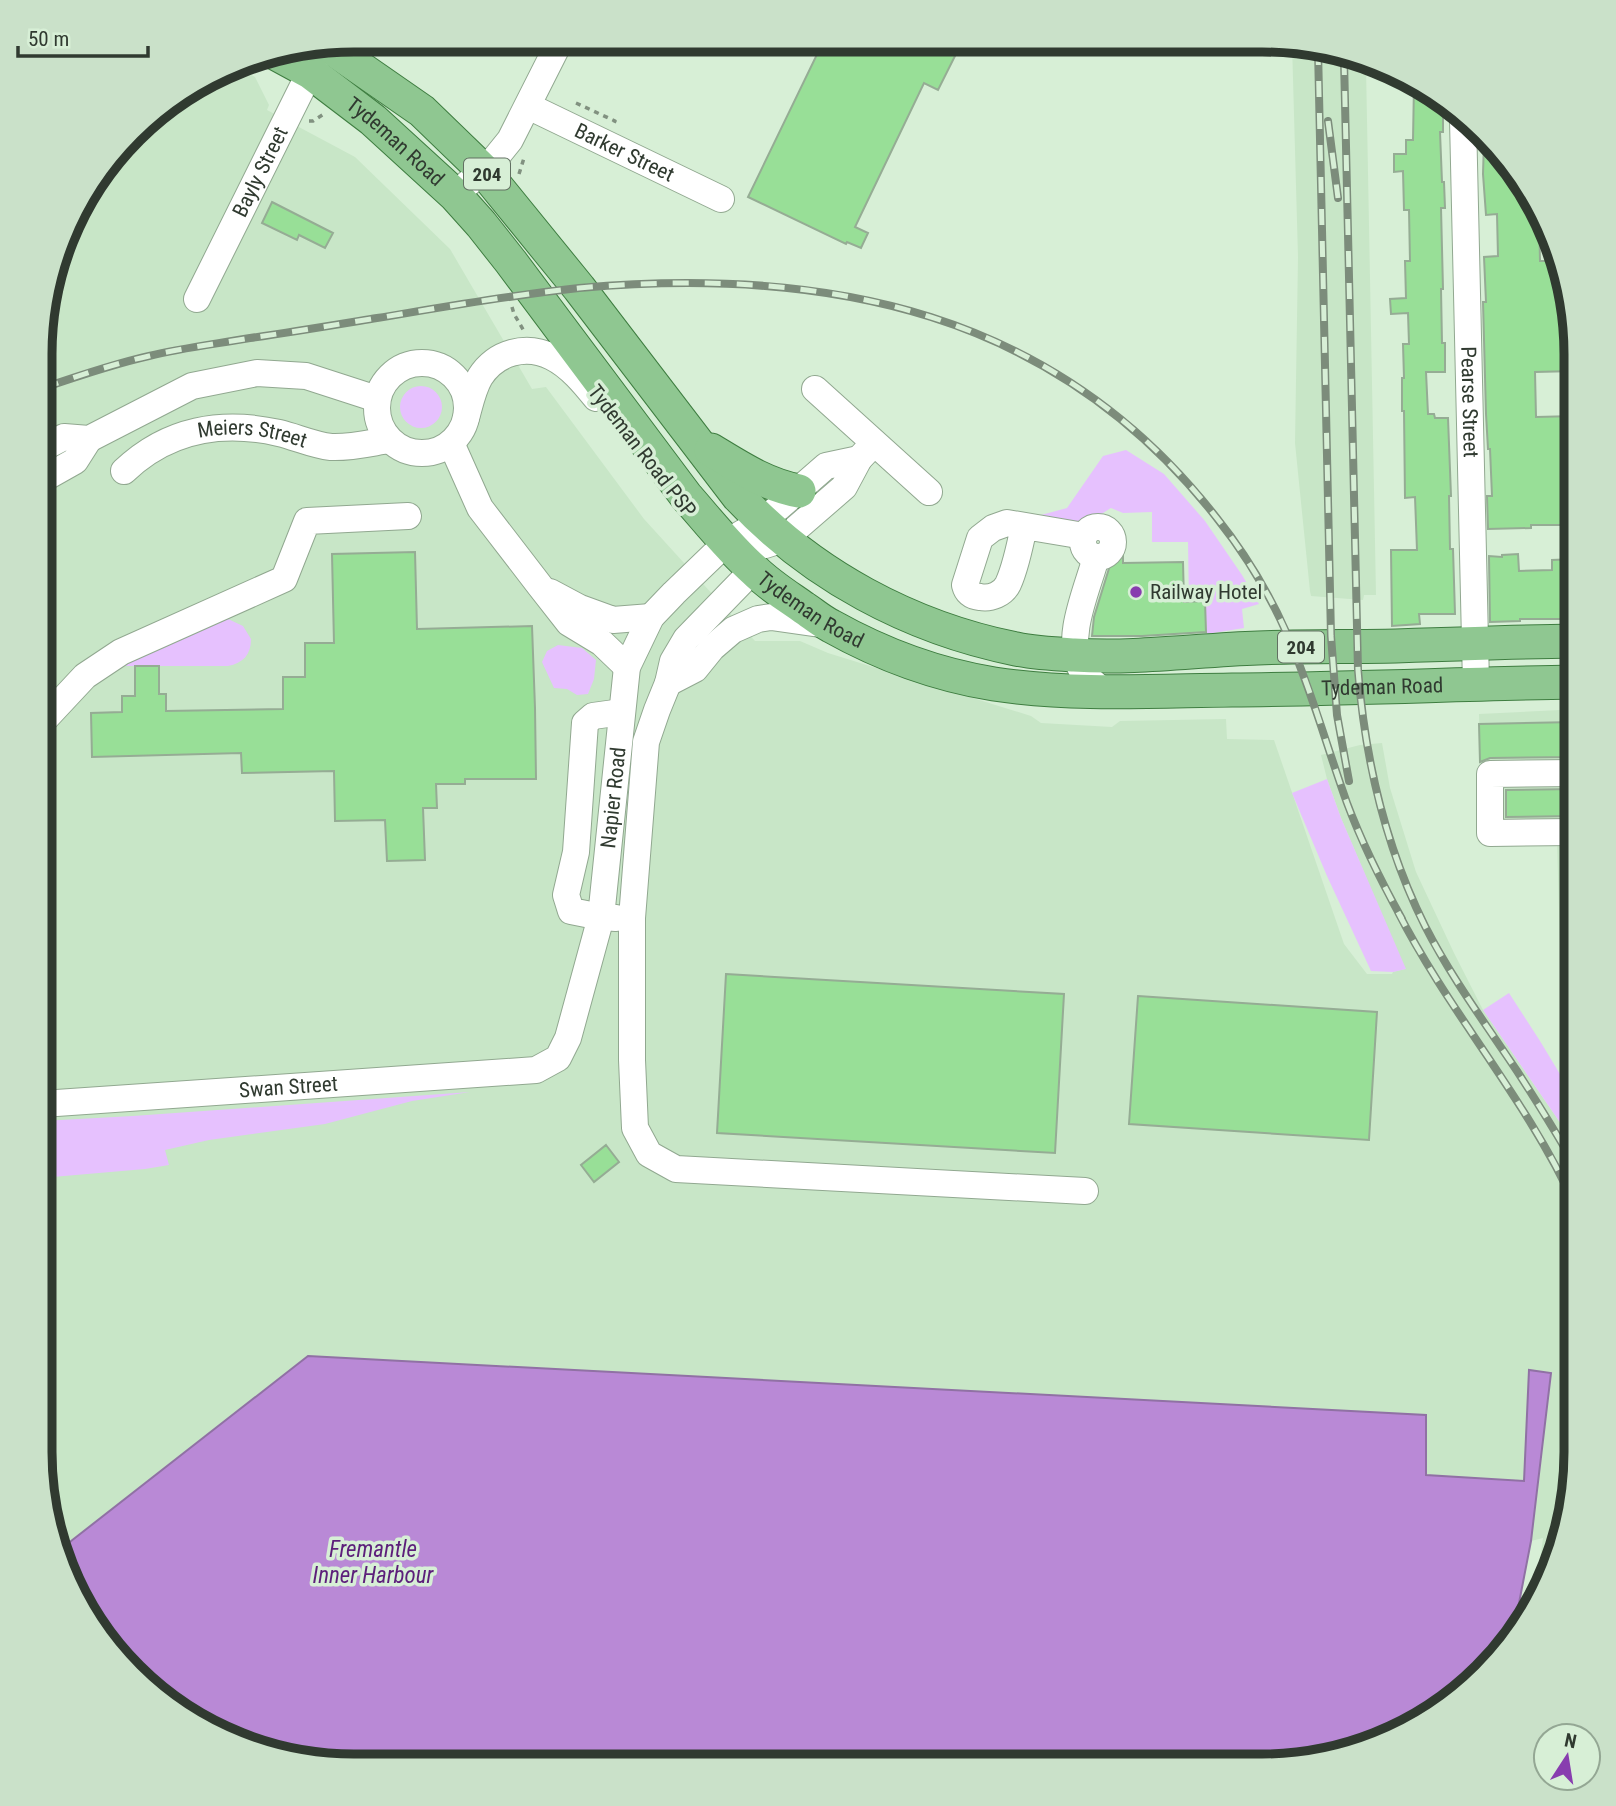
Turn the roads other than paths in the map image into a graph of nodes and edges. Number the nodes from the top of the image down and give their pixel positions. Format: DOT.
graph roads {
  1 [pos="555,52"];
  2 [pos="321,54"];
  3 [pos="528,106"];
  4 [pos="1463,129"];
  5 [pos="483,170"];
  6 [pos="455,195"];
  7 [pos="721,199"];
  8 [pos="197,299"];
  9 [pos="815,389"];
  10 [pos="377,399"];
  11 [pos="466,418"];
  12 [pos="89,439"];
  13 [pos="694,439"];
  14 [pos="389,440"];
  15 [pos="52,443"];
  16 [pos="451,443"];
  17 [pos="866,451"];
  18 [pos="124,471"];
  19 [pos="52,474"];
  20 [pos="799,491"];
  21 [pos="929,492"];
  22 [pos="686,496"];
  23 [pos="408,516"];
  24 [pos="1024,526"];
  25 [pos="773,530"];
  26 [pos="727,542"];
  27 [pos="754,570"];
  28 [pos="540,586"];
  29 [pos="651,617"];
  30 [pos="829,625"];
  31 [pos="936,627"];
  32 [pos="1564,641"];
  33 [pos="1475,644"];
  34 [pos="1076,655"];
  35 [pos="627,667"];
  36 [pos="667,683"];
  37 [pos="1476,684"];
  38 [pos="1105,692"];
  39 [pos="1564,693"];
  40 [pos="52,711"];
  41 [pos="622,712"];
  42 [pos="1564,773"];
  43 [pos="1564,832"];
  44 [pos="601,917"];
  45 [pos="632,918"];
  46 [pos="536,1070"];
  47 [pos="52,1103"];
  48 [pos="1085,1191"];
  1 -- 3 [label="street"];
  2 -- 5 [label="main road, Tydeman Road / 204"];
  2 -- 6 [label="main road, Tydeman Road / 204"];
  2 -- 8 [label="street, Bayly Street"];
  3 -- 5 [label="street"];
  3 -- 7 [label="street, Barker Street"];
  4 -- 33 [label="street, Pearse Street"];
  5 -- 6 [label="street"];
  5 -- 13 [label="main road, Tydeman Road / 204"];
  6 -- 22 [label="main road, Tydeman Road / 204"];
  9 -- 17 [label="street"];
  10 -- 11 [label="street"];
  10 -- 12 [label="street"];
  10 -- 14 [label="street"];
  11 -- 16 [label="street"];
  11 -- 22 [label="street"];
  12 -- 15 [label="street"];
  12 -- 19 [label="street"];
  13 -- 20 [label="main road"];
  13 -- 25 [label="main road, Tydeman Road / 204"];
  14 -- 16 [label="street"];
  14 -- 18 [label="street, Meiers Street"];
  16 -- 28 [label="street"];
  17 -- 20 [label="street"];
  17 -- 21 [label="street"];
  17 -- 25 [label="street"];
  20 -- 25 [label="street"];
  22 -- 26 [label="main road, Tydeman Road / 204"];
  23 -- 40 [label="street"];
  24 -- 34 [label="street"];
  25 -- 26 [label="street"];
  25 -- 31 [label="main road, Tydeman Road / 204"];
  26 -- 27 [label="main road, Tydeman Road / 204"];
  26 -- 29 [label="street, Napier Road"];
  27 -- 30 [label="main road, Tydeman Road / 204"];
  27 -- 31 [label="main road"];
  27 -- 36 [label="street, Napier Road"];
  28 -- 29 [label="street"];
  28 -- 35 [label="street"];
  29 -- 35 [label="street, Napier Road"];
  30 -- 36 [label="street"];
  30 -- 38 [label="main road, Tydeman Road / 204"];
  31 -- 34 [label="main road, Tydeman Road / 204"];
  32 -- 33 [label="main road, Tydeman Road / 204"];
  33 -- 34 [label="main road, Tydeman Road / 204"];
  33 -- 37 [label="street, Pearse Street"];
  34 -- 38 [label="street"];
  35 -- 41 [label="street, Napier Road"];
  36 -- 45 [label="street, Napier Road"];
  37 -- 38 [label="main road, Tydeman Road / 204"];
  37 -- 39 [label="main road, Tydeman Road / 204"];
  41 -- 44 [label="street, Napier Road"];
  41 -- 44 [label="street"];
  42 -- 43 [label="street"];
  44 -- 45 [label="street"];
  44 -- 46 [label="street, Napier Road"];
  45 -- 48 [label="street, Napier Road"];
  46 -- 47 [label="street, Swan Street"];
}
